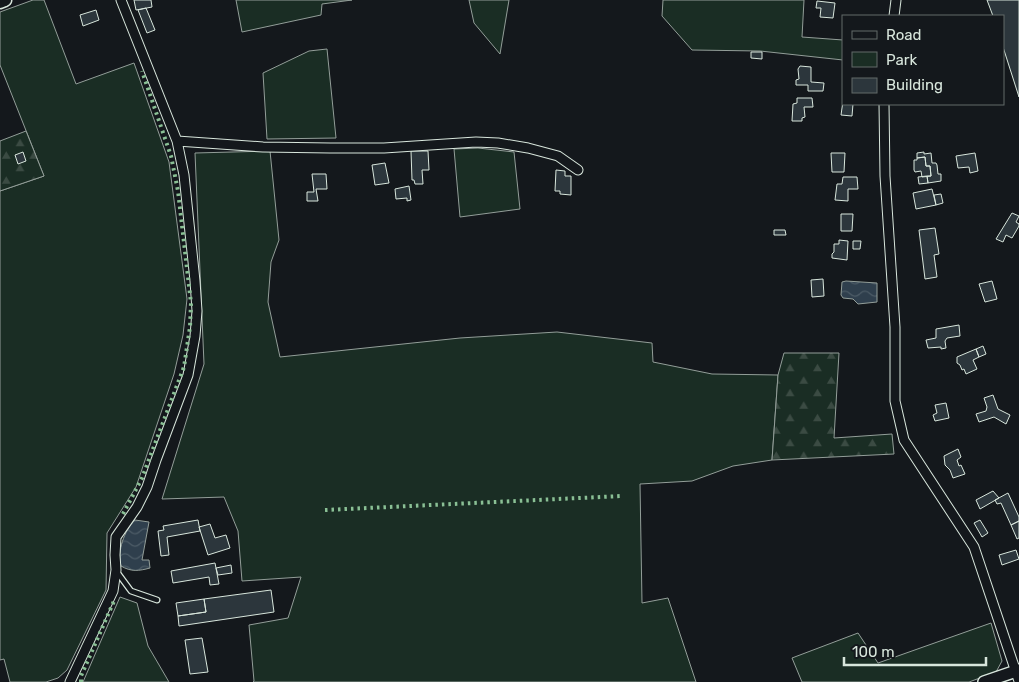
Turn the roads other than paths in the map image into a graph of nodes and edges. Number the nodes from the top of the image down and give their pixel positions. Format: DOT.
graph roads {
  1 [pos="5,0"];
  2 [pos="121,0"];
  3 [pos="896,0"];
  4 [pos="0,2"];
  5 [pos="894,15"];
  6 [pos="884,105"];
  7 [pos="177,140"];
  8 [pos="578,170"];
  9 [pos="116,570"];
  10 [pos="157,600"];
  11 [pos="1018,674"];
  12 [pos="70,682"];
  13 [pos="984,682"];
  1 -- 4 [label="main road"];
  2 -- 7 [label="street"];
  3 -- 5 [label="street"];
  6 -- 11 [label="street"];
  7 -- 8 [label="street"];
  7 -- 9 [label="street"];
  9 -- 10 [label="lane"];
  9 -- 12 [label="street"];
  11 -- 13 [label="street"];
}
